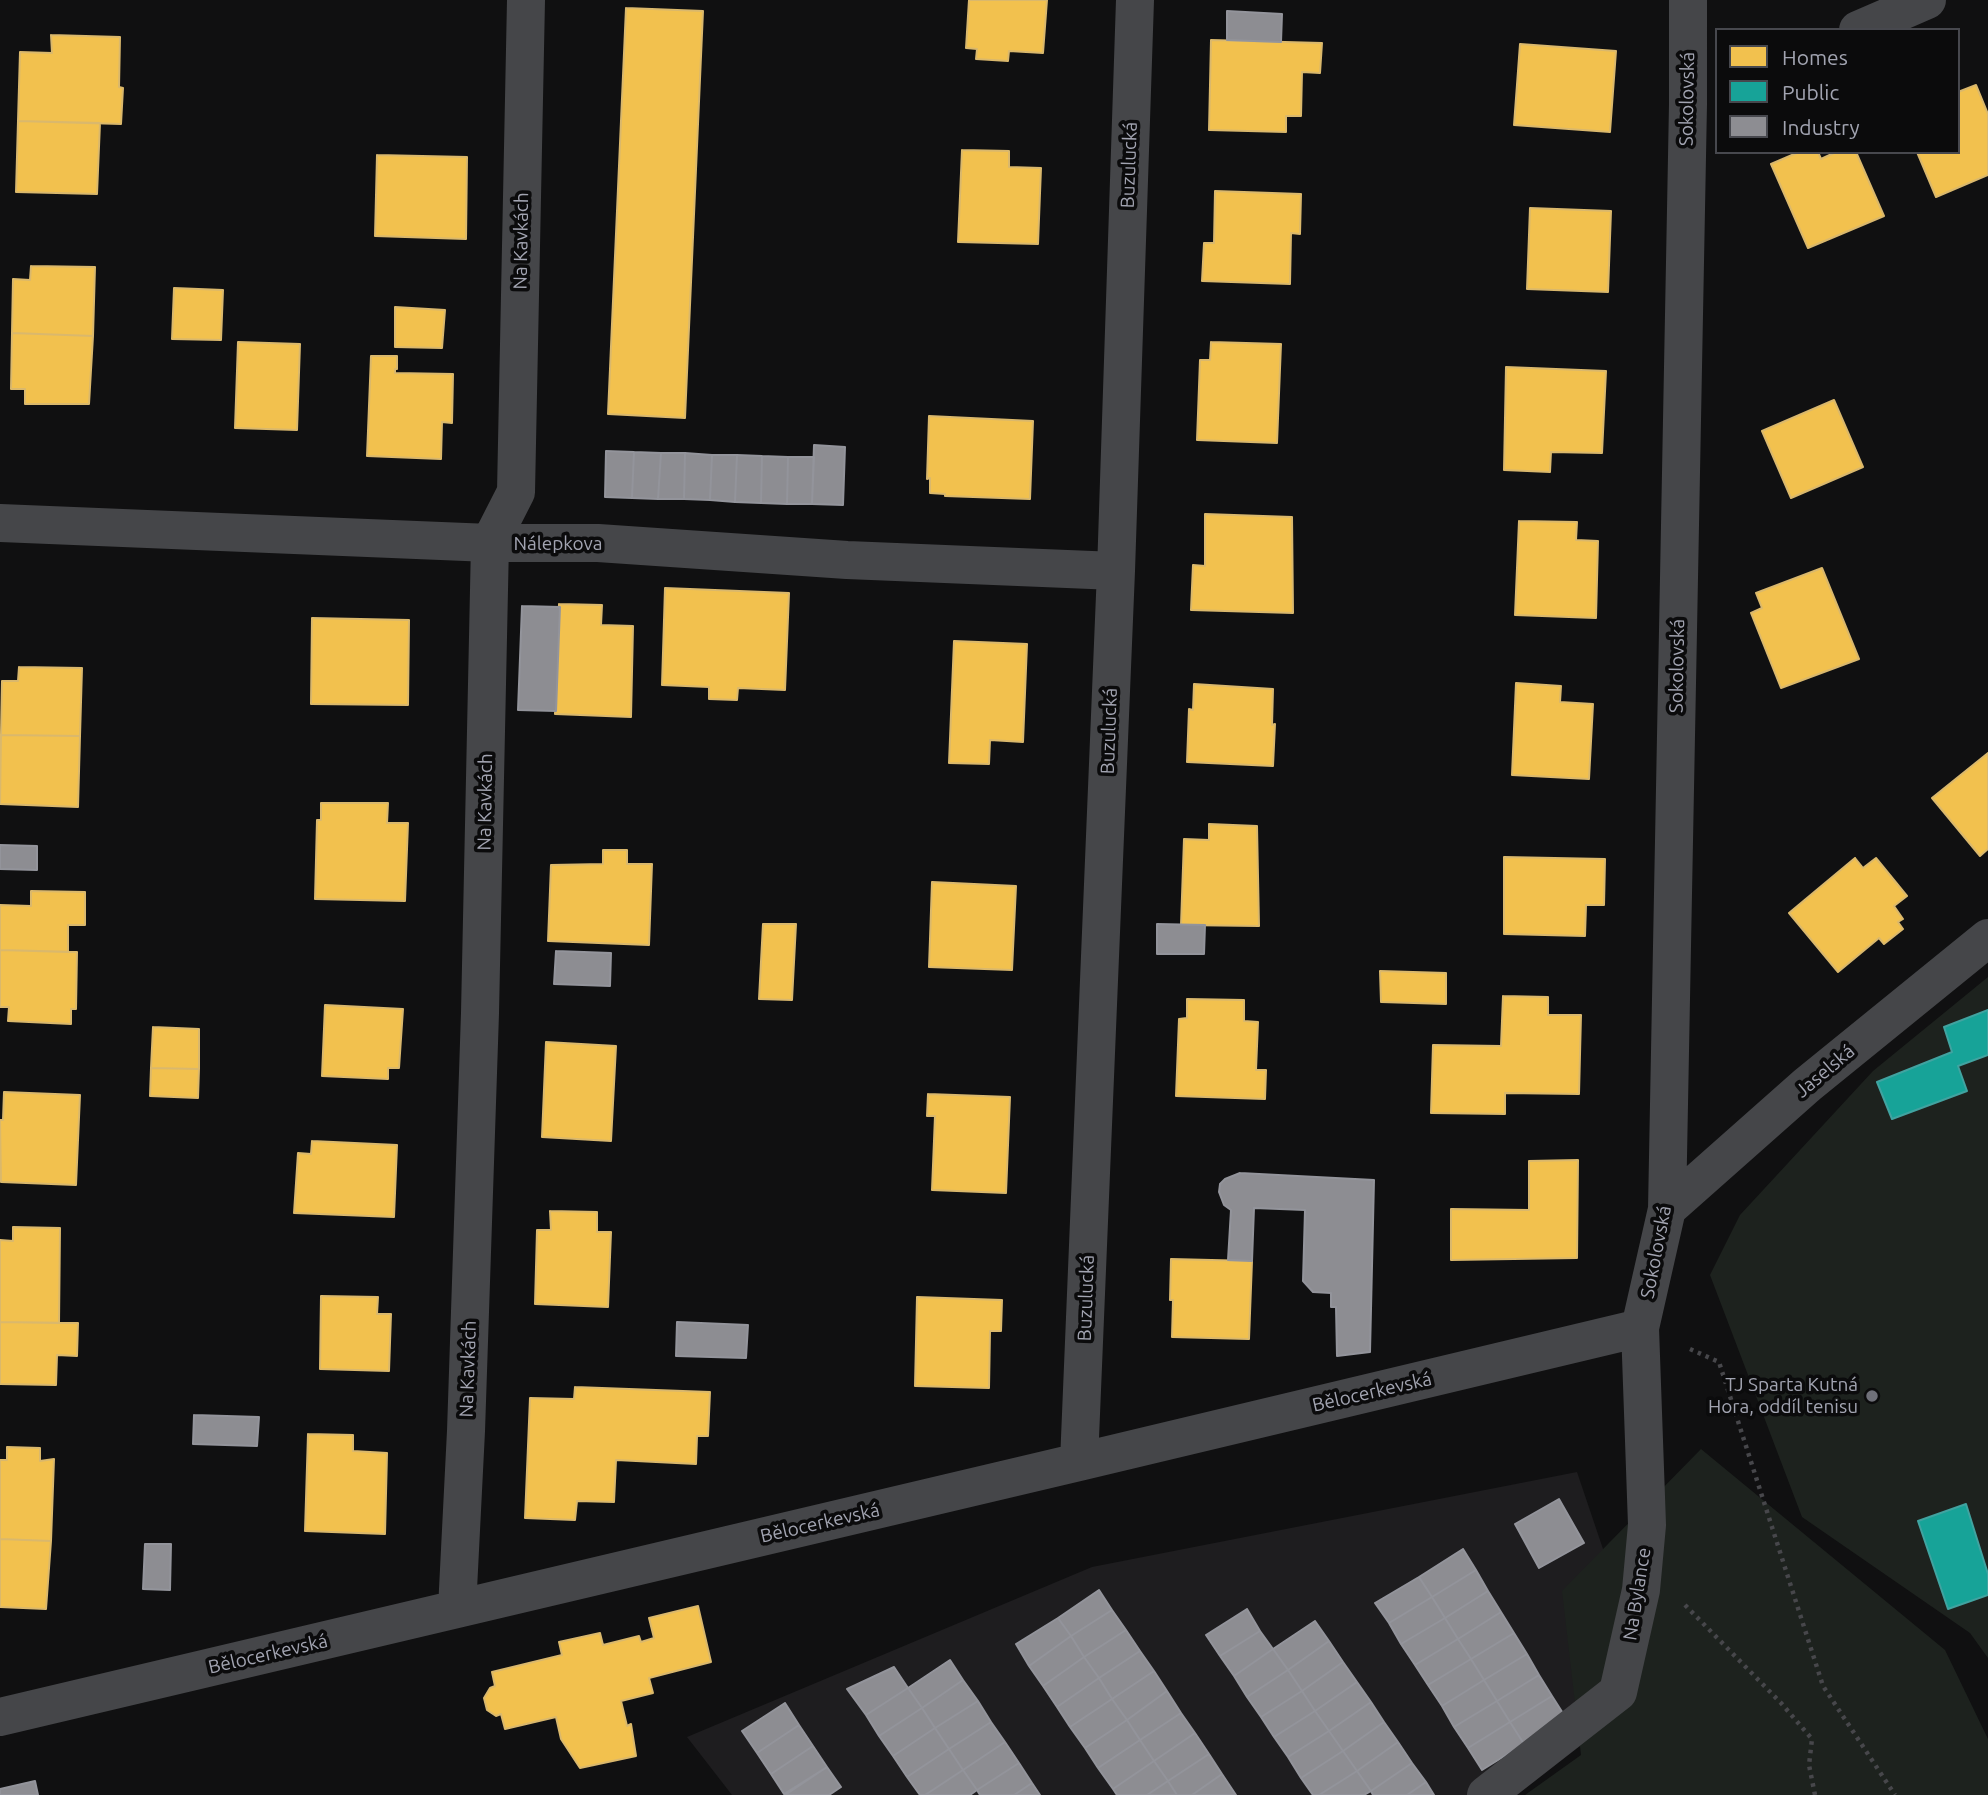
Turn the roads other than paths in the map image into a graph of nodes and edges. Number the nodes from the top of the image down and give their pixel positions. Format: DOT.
graph roads {
  1 [pos="526,0"];
  2 [pos="1135,0"];
  3 [pos="1688,0"];
  4 [pos="1927,0"];
  5 [pos="1863,28"];
  6 [pos="1702,98"];
  7 [pos="0,523"];
  8 [pos="490,543"];
  9 [pos="1116,571"];
  10 [pos="1988,938"];
  11 [pos="1667,1209"];
  12 [pos="1640,1328"];
  13 [pos="1079,1462"];
  14 [pos="457,1609"];
  15 [pos="0,1717"];
  16 [pos="1486,1795"];
  1 -- 8 [label="street, Na Kavkách"];
  2 -- 9 [label="street, Buzulucká"];
  3 -- 6 [label="street, Sokolovská"];
  4 -- 5 [label="street"];
  6 -- 11 [label="street, Sokolovská"];
  7 -- 8 [label="street, Nálepkova"];
  8 -- 9 [label="street, Nálepkova"];
  8 -- 14 [label="street, Na Kavkách"];
  9 -- 13 [label="street, Buzulucká"];
  10 -- 11 [label="street, Jaselská"];
  11 -- 12 [label="street, Sokolovská"];
  12 -- 13 [label="street, Bělocerkevská"];
  12 -- 16 [label="street, Na Bylance"];
  13 -- 14 [label="street, Bělocerkevská"];
  14 -- 15 [label="street, Bělocerkevská"];
}
